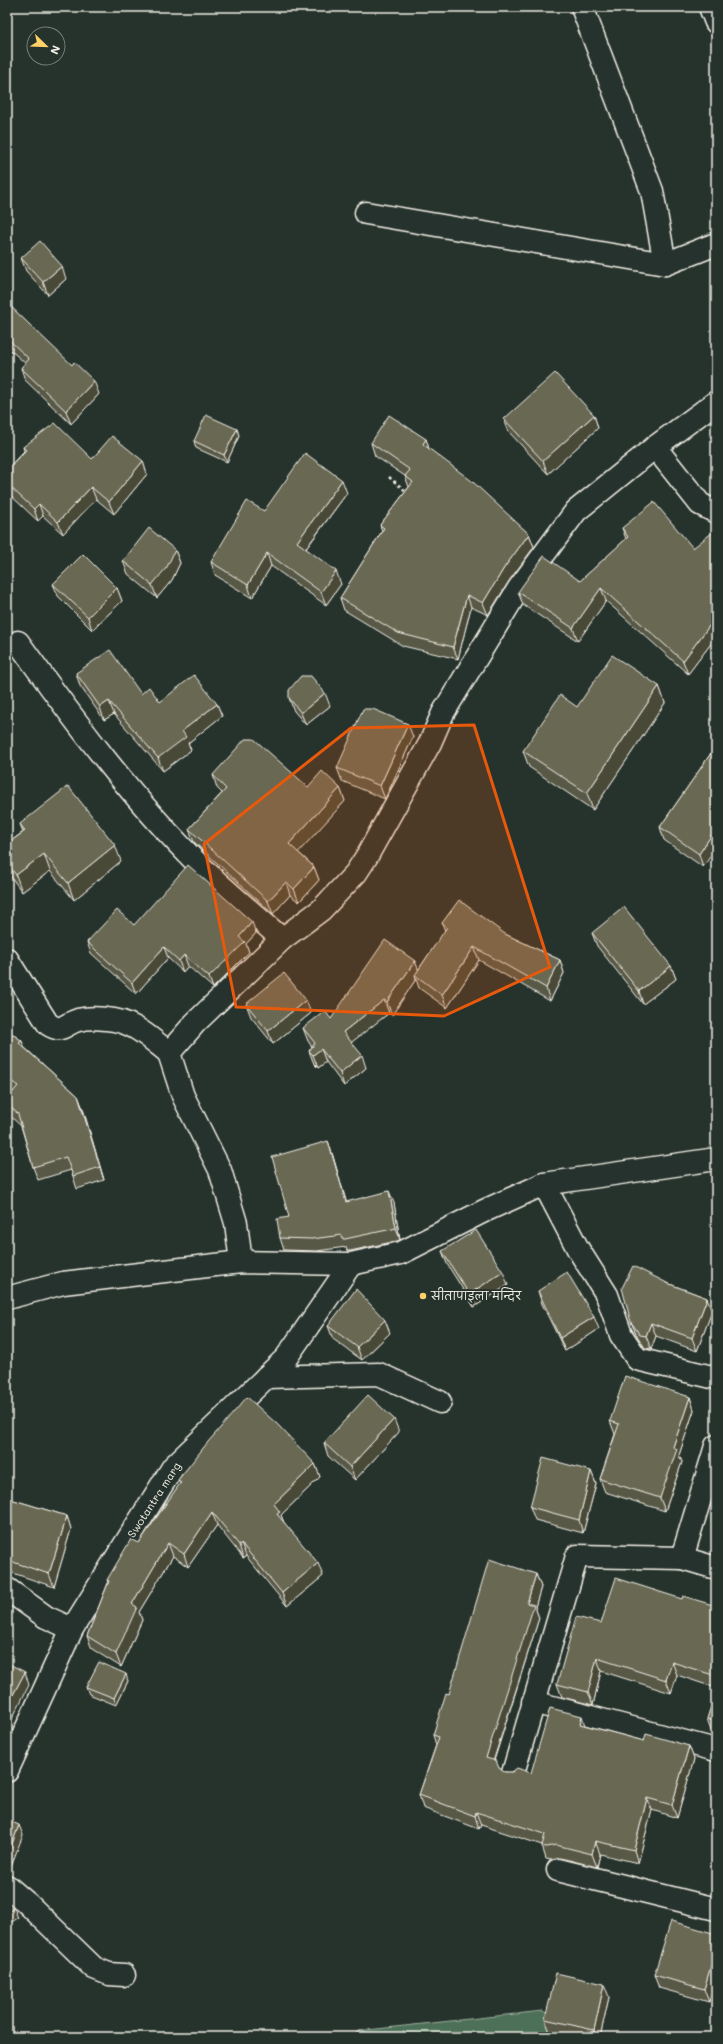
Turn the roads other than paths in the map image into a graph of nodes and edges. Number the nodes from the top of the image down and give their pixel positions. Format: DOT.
graph roads {
  1 [pos="582,7"];
  2 [pos="710,7"];
  3 [pos="716,22"];
  4 [pos="366,212"];
  5 [pos="716,244"];
  6 [pos="665,264"];
  7 [pos="716,402"];
  8 [pos="655,447"];
  9 [pos="716,512"];
  10 [pos="18,642"];
  11 [pos="282,939"];
  12 [pos="7,959"];
  13 [pos="169,1053"];
  14 [pos="716,1159"];
  15 [pos="544,1184"];
  16 [pos="241,1262"];
  17 [pos="351,1264"];
  18 [pos="7,1298"];
  19 [pos="266,1377"];
  20 [pos="716,1378"];
  21 [pos="440,1402"];
  22 [pos="716,1446"];
  23 [pos="682,1558"];
  24 [pos="716,1568"];
  25 [pos="7,1589"];
  26 [pos="72,1629"];
  27 [pos="533,1702"];
  28 [pos="716,1750"];
  29 [pos="10,1759"];
  30 [pos="513,1773"];
  31 [pos="558,1870"];
  32 [pos="7,1886"];
  33 [pos="716,1909"];
  34 [pos="124,1975"];
  1 -- 6 [label="street"];
  2 -- 3 [label="street"];
  4 -- 6 [label="street"];
  5 -- 6 [label="street"];
  7 -- 8 [label="street"];
  8 -- 9 [label="street"];
  8 -- 11 [label="street"];
  10 -- 11 [label="street"];
  11 -- 13 [label="street"];
  12 -- 13 [label="street"];
  13 -- 16 [label="street"];
  14 -- 15 [label="street"];
  15 -- 17 [label="street"];
  15 -- 20 [label="street"];
  16 -- 17 [label="street"];
  16 -- 18 [label="street"];
  17 -- 19 [label="street, Swotantra marg"];
  19 -- 21 [label="street"];
  19 -- 26 [label="street, Swotantra marg"];
  22 -- 23 [label="street"];
  23 -- 24 [label="street"];
  23 -- 27 [label="street"];
  25 -- 26 [label="street"];
  26 -- 29 [label="street, Swotantra marg"];
  27 -- 28 [label="street"];
  27 -- 30 [label="street"];
  31 -- 33 [label="street"];
  32 -- 34 [label="street"];
}
